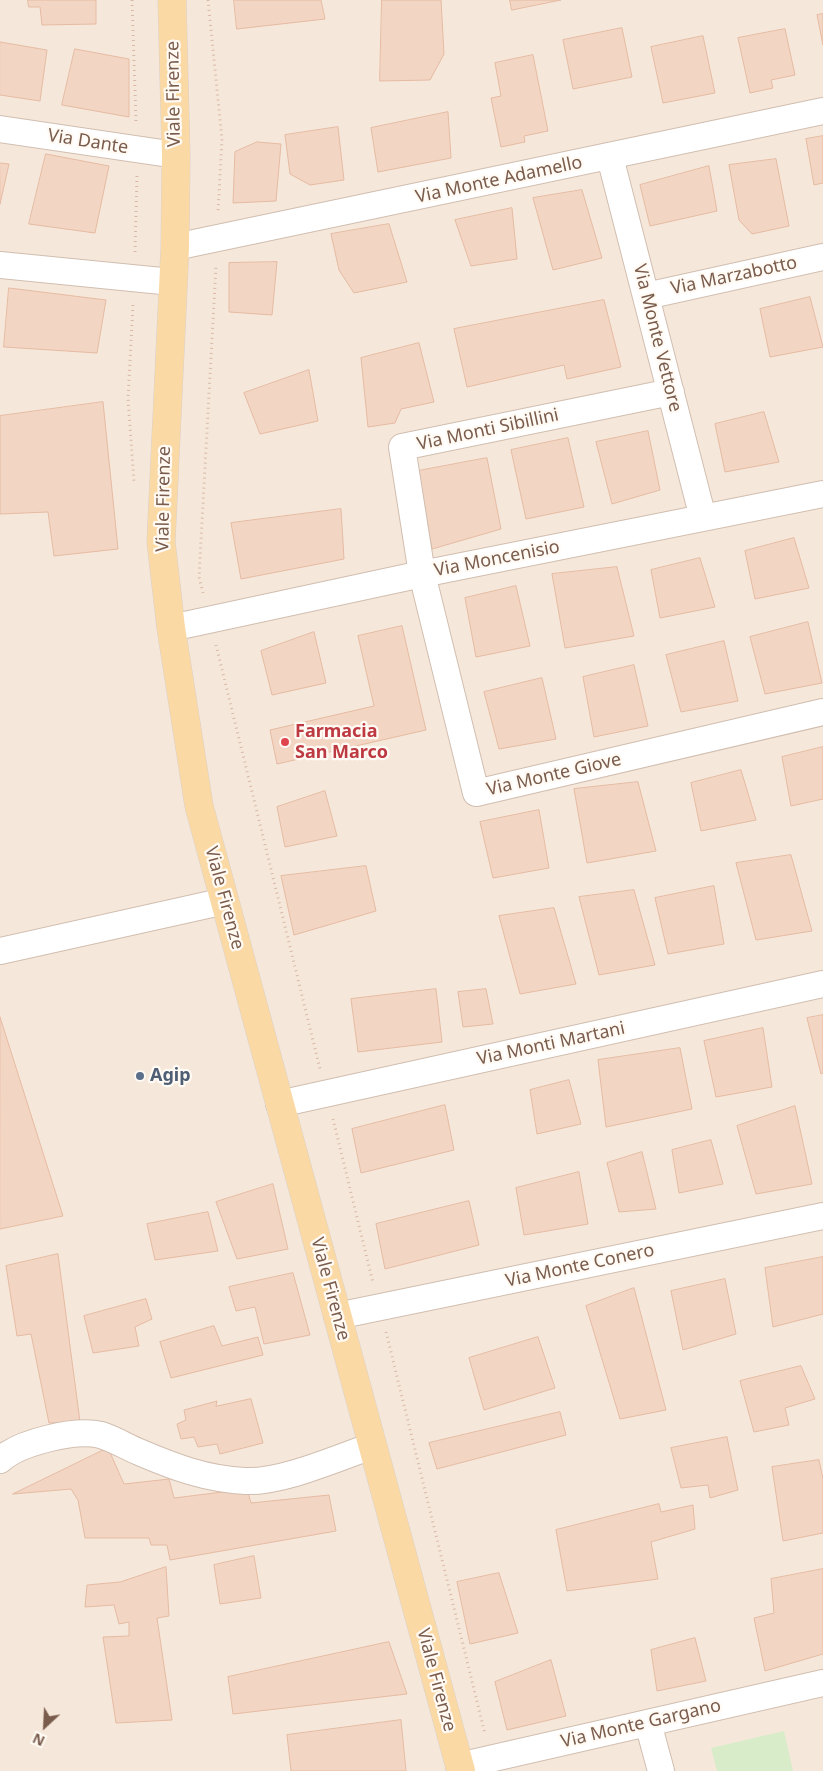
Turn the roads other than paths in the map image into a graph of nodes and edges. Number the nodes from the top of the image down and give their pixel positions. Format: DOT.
graph roads {
  1 [pos="172,0"];
  2 [pos="823,111"];
  3 [pos="0,129"];
  4 [pos="176,155"];
  5 [pos="610,157"];
  6 [pos="175,247"];
  7 [pos="823,257"];
  8 [pos="0,265"];
  9 [pos="172,282"];
  10 [pos="646,296"];
  11 [pos="671,392"];
  12 [pos="823,494"];
  13 [pos="703,518"];
  14 [pos="422,574"];
  15 [pos="171,628"];
  16 [pos="823,712"];
  17 [pos="225,901"];
  18 [pos="0,951"];
  19 [pos="823,984"];
  20 [pos="279,1104"];
  21 [pos="823,1216"];
  22 [pos="337,1316"];
  23 [pos="372,1446"];
  24 [pos="0,1460"];
  25 [pos="823,1683"];
  26 [pos="648,1723"];
  27 [pos="460,1768"];
  28 [pos="660,1771"];
  1 -- 4 [label="main road, Viale Firenze"];
  2 -- 5 [label="street, Via Monte Adamello"];
  3 -- 4 [label="street, Via Dante"];
  4 -- 6 [label="main road, Viale Firenze"];
  5 -- 6 [label="street, Via Monte Adamello"];
  5 -- 10 [label="street, Via Monte Vettore"];
  6 -- 9 [label="main road, Viale Firenze"];
  7 -- 10 [label="street, Via Marzabotto"];
  8 -- 9 [label="street"];
  9 -- 15 [label="main road, Viale Firenze"];
  10 -- 11 [label="street, Via Monte Vettore"];
  11 -- 13 [label="street, Via Monte Vettore"];
  11 -- 14 [label="street, Via Monti Sibillini"];
  12 -- 13 [label="street, Via Moncenisio"];
  13 -- 14 [label="street, Via Moncenisio"];
  14 -- 15 [label="street, Via Moncenisio"];
  14 -- 16 [label="street, Via Monte Giove"];
  15 -- 17 [label="main road, Viale Firenze"];
  17 -- 18 [label="street"];
  17 -- 20 [label="main road, Viale Firenze"];
  19 -- 20 [label="street, Via Monti Martani"];
  20 -- 22 [label="main road, Viale Firenze"];
  21 -- 22 [label="street, Via Monte Conero"];
  22 -- 23 [label="main road, Viale Firenze"];
  23 -- 24 [label="street"];
  23 -- 27 [label="main road, Viale Firenze"];
  25 -- 26 [label="street, Via Monte Gargano"];
  26 -- 27 [label="street, Via Monte Gargano"];
  26 -- 28 [label="street"];
}
